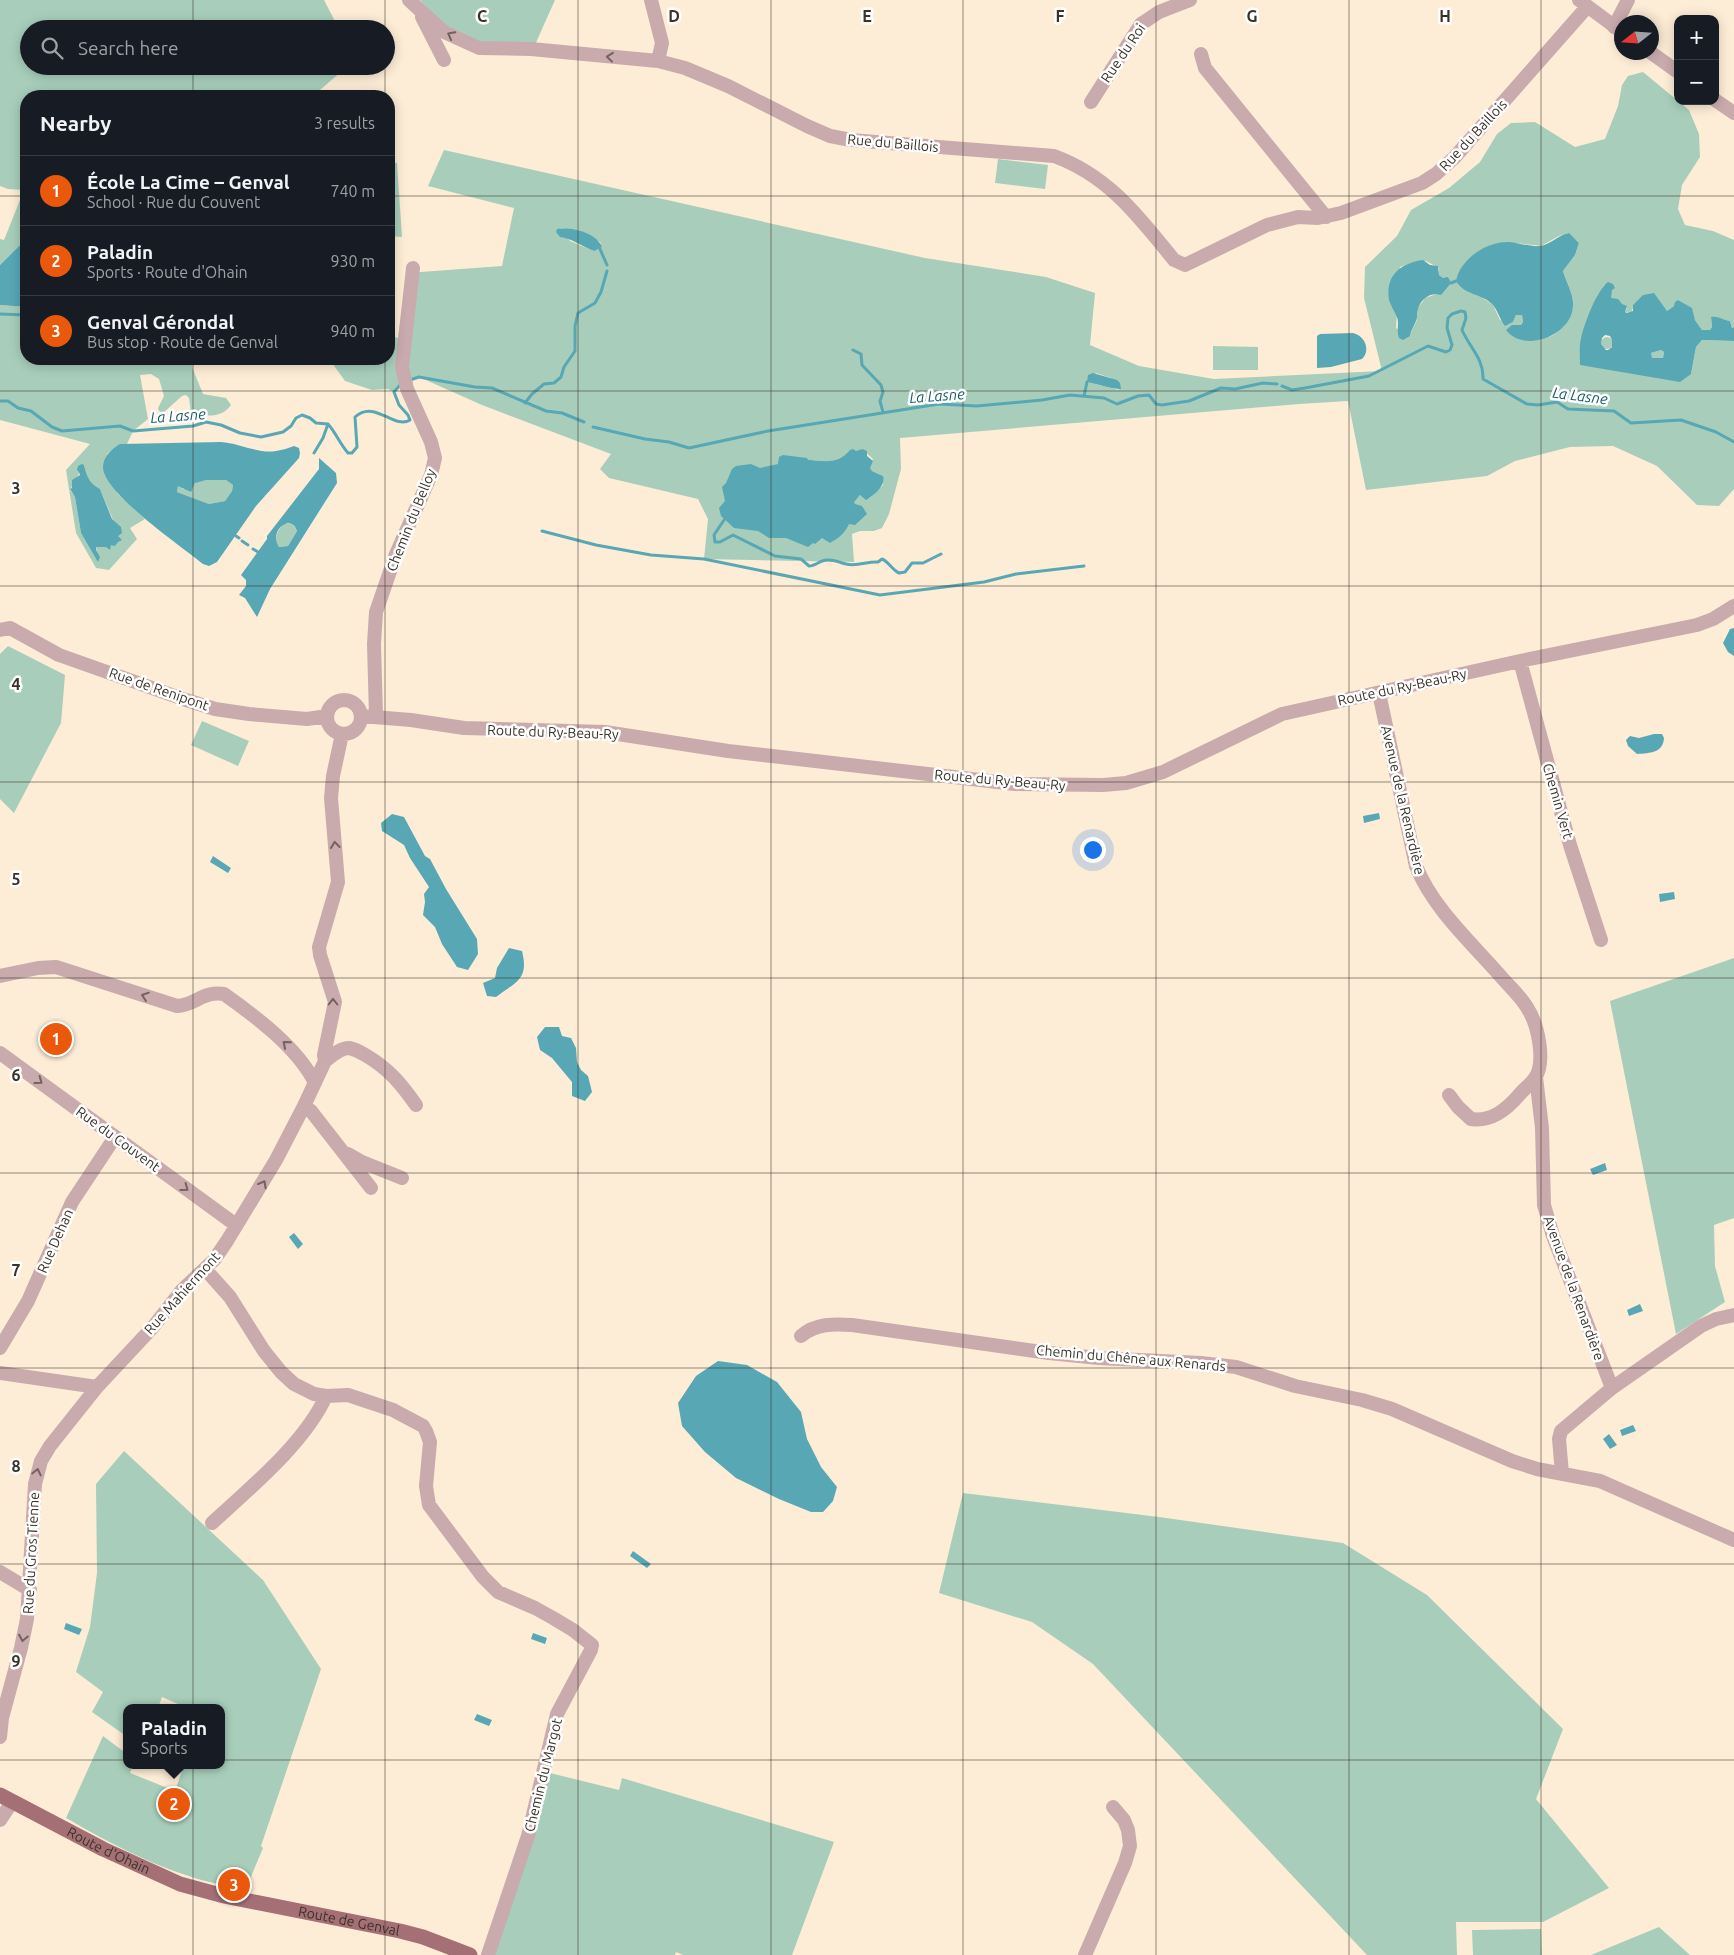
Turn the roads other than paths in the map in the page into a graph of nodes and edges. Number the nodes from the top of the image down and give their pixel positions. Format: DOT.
graph roads {
  1 [pos="651,0"];
  2 [pos="1190,0"];
  3 [pos="1628,0"];
  4 [pos="1583,3"];
  5 [pos="414,4"];
  6 [pos="1623,15"];
  7 [pos="1614,26"];
  8 [pos="1201,54"];
  9 [pos="1659,58"];
  10 [pos="444,60"];
  11 [pos="658,61"];
  12 [pos="1674,69"];
  13 [pos="1091,102"];
  14 [pos="1719,103"];
  15 [pos="1734,113"];
  16 [pos="1326,217"];
  17 [pos="413,268"];
  18 [pos="1734,606"];
  19 [pos="0,630"];
  20 [pos="1520,661"];
  21 [pos="1378,693"];
  22 [pos="327,716"];
  23 [pos="361,716"];
  24 [pos="376,716"];
  25 [pos="342,734"];
  26 [pos="1601,940"];
  27 [pos="0,976"];
  28 [pos="0,1053"];
  29 [pos="325,1061"];
  30 [pos="1536,1077"];
  31 [pos="315,1083"];
  32 [pos="1449,1095"];
  33 [pos="416,1105"];
  34 [pos="304,1106"];
  35 [pos="115,1137"];
  36 [pos="343,1151"];
  37 [pos="402,1178"];
  38 [pos="371,1188"];
  39 [pos="236,1225"];
  40 [pos="205,1270"];
  41 [pos="1734,1316"];
  42 [pos="801,1336"];
  43 [pos="0,1348"];
  44 [pos="0,1373"];
  45 [pos="97,1387"];
  46 [pos="1612,1388"];
  47 [pos="326,1396"];
  48 [pos="1562,1473"];
  49 [pos="212,1524"];
  50 [pos="1734,1540"];
  51 [pos="0,1572"];
  52 [pos="30,1590"];
  53 [pos="0,1737"];
  54 [pos="6,1798"];
  55 [pos="1113,1807"];
  56 [pos="0,1820"];
  57 [pos="224,1896"];
  58 [pos="470,1955"];
  59 [pos="488,1955"];
  60 [pos="1086,1955"];
  1 -- 11 [label="street"];
  2 -- 13 [label="street, Rue du Roi"];
  3 -- 6 [label="street"];
  4 -- 7 [label="street"];
  4 -- 16 [label="street, Rue du Baillois"];
  5 -- 10 [label="street"];
  11 -- 5 [label="street, Rue du Baillois, one-way"];
  8 -- 16 [label="street"];
  9 -- 12 [label="street"];
  11 -- 16 [label="street, Rue du Baillois"];
  14 -- 15 [label="street"];
  17 -- 24 [label="street, Chemin du Belloy"];
  18 -- 20 [label="street, Route du Ry-Beau-Ry"];
  19 -- 22 [label="street, Rue de Renipont"];
  20 -- 21 [label="street, Route du Ry-Beau-Ry"];
  20 -- 26 [label="street, Chemin Vert"];
  21 -- 24 [label="street, Route du Ry-Beau-Ry"];
  21 -- 30 [label="street, Avenue de la Renardière"];
  22 -- 23 [label="street"];
  22 -- 25 [label="street"];
  23 -- 24 [label="street, Route du Ry-Beau-Ry"];
  23 -- 25 [label="street"];
  29 -- 25 [label="street, Rue Mahiermont, one-way"];
  31 -- 27 [label="street, one-way"];
  28 -- 35 [label="street, Rue du Couvent, one-way"];
  29 -- 31 [label="street, Rue Mahiermont"];
  29 -- 33 [label="street"];
  30 -- 32 [label="street"];
  30 -- 46 [label="street, Avenue de la Renardière"];
  31 -- 34 [label="street, Rue Mahiermont"];
  34 -- 36 [label="street"];
  39 -- 34 [label="street, Rue Mahiermont, one-way"];
  35 -- 39 [label="street, Rue du Couvent, one-way"];
  35 -- 43 [label="street, Rue Dehan"];
  36 -- 37 [label="street"];
  36 -- 38 [label="street"];
  39 -- 40 [label="street, Rue Mahiermont"];
  40 -- 45 [label="street, Rue Mahiermont"];
  40 -- 47 [label="street"];
  41 -- 46 [label="street"];
  42 -- 48 [label="street, Chemin du Chêne aux Renards"];
  44 -- 45 [label="street"];
  52 -- 45 [label="street, Rue du Gros Tienne, one-way"];
  46 -- 48 [label="street"];
  47 -- 49 [label="street"];
  47 -- 59 [label="street, Chemin du Margot"];
  48 -- 50 [label="street, Chemin du Chêne aux Renards"];
  51 -- 52 [label="street"];
  52 -- 53 [label="street, Rue du Gros Tienne, one-way"];
  54 -- 56 [label="street"];
  54 -- 57 [label="main road, Route d'Ohain"];
  55 -- 60 [label="street"];
  57 -- 58 [label="main road, Route de Genval"];
}
